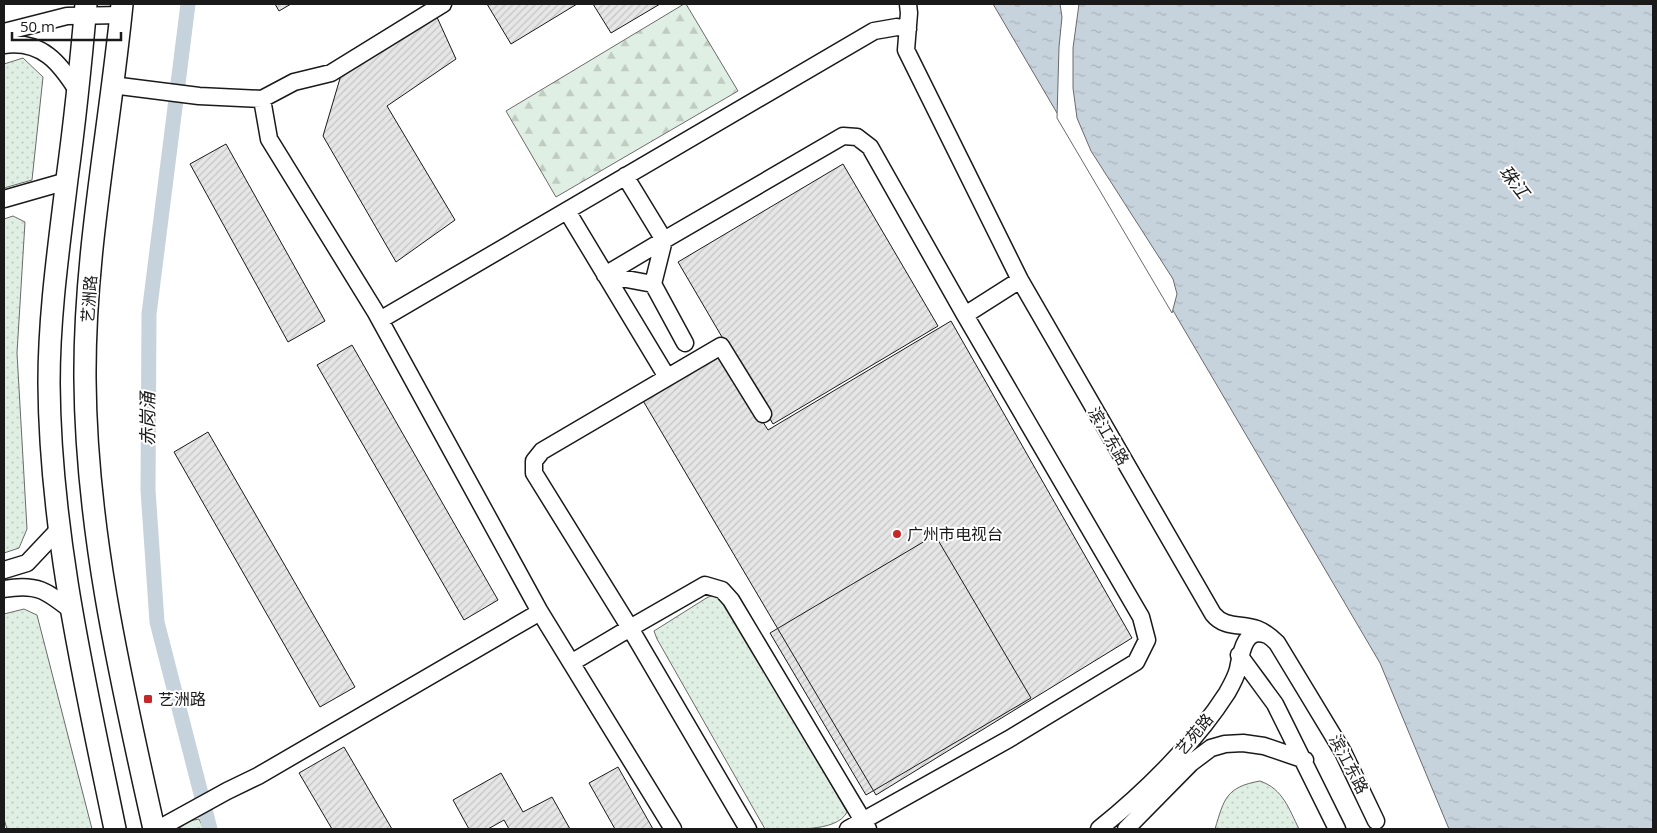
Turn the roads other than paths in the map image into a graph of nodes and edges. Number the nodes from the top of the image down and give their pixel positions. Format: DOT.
graph roads {
  1 [pos="443,4"];
  2 [pos="908,4"];
  3 [pos="86,9"];
  4 [pos="121,10"];
  5 [pos="908,29"];
  6 [pos="4,32"];
  7 [pos="4,45"];
  8 [pos="112,85"];
  9 [pos="78,92"];
  10 [pos="262,99"];
  11 [pos="625,176"];
  12 [pos="67,181"];
  13 [pos="4,199"];
  14 [pos="567,211"];
  15 [pos="664,240"];
  16 [pos="605,275"];
  17 [pos="1020,280"];
  18 [pos="653,284"];
  19 [pos="964,315"];
  20 [pos="380,320"];
  21 [pos="685,343"];
  22 [pos="667,378"];
  23 [pos="763,414"];
  24 [pos="60,528"];
  25 [pos="4,570"];
  26 [pos="4,589"];
  27 [pos="72,611"];
  28 [pos="540,612"];
  29 [pos="630,628"];
  30 [pos="1269,636"];
  31 [pos="1239,655"];
  32 [pos="571,663"];
  33 [pos="1305,760"];
  34 [pos="1376,821"];
  35 [pos="865,825"];
  36 [pos="115,829"];
  37 [pos="154,829"];
  38 [pos="158,829"];
  39 [pos="673,829"];
  40 [pos="748,829"];
  41 [pos="848,829"];
  42 [pos="1099,829"];
  43 [pos="1126,829"];
  44 [pos="1337,829"];
  1 -- 10 [label="street"];
  2 -- 5 [label="street, 滨江东路"];
  3 -- 4 [label="street"];
  3 -- 6 [label="street"];
  3 -- 9 [label="main road"];
  4 -- 8 [label="main road, 艺洲路"];
  5 -- 11 [label="street"];
  5 -- 17 [label="street, 滨江东路"];
  7 -- 9 [label="street"];
  8 -- 10 [label="street"];
  8 -- 37 [label="main road, 艺洲路"];
  9 -- 12 [label="main road"];
  10 -- 20 [label="street"];
  11 -- 14 [label="street"];
  11 -- 15 [label="street"];
  12 -- 13 [label="street"];
  12 -- 24 [label="main road"];
  14 -- 16 [label="street"];
  14 -- 20 [label="street"];
  15 -- 16 [label="street"];
  15 -- 18 [label="street"];
  15 -- 19 [label="street"];
  16 -- 18 [label="street"];
  16 -- 22 [label="street"];
  17 -- 19 [label="street"];
  17 -- 30 [label="street, 滨江东路"];
  18 -- 21 [label="street"];
  19 -- 35 [label="street"];
  20 -- 28 [label="street"];
  22 -- 23 [label="street"];
  22 -- 29 [label="street"];
  24 -- 25 [label="street"];
  24 -- 27 [label="main road"];
  26 -- 27 [label="street"];
  27 -- 36 [label="main road"];
  28 -- 32 [label="street"];
  28 -- 38 [label="street"];
  29 -- 32 [label="street"];
  29 -- 35 [label="street"];
  29 -- 40 [label="street"];
  30 -- 31 [label="street, 艺苑路"];
  30 -- 34 [label="street, 滨江东路"];
  31 -- 33 [label="street"];
  31 -- 42 [label="street, 艺苑路"];
  32 -- 39 [label="street"];
  33 -- 43 [label="street, 艺苑路"];
  33 -- 44 [label="street"];
  35 -- 41 [label="street"];
}
